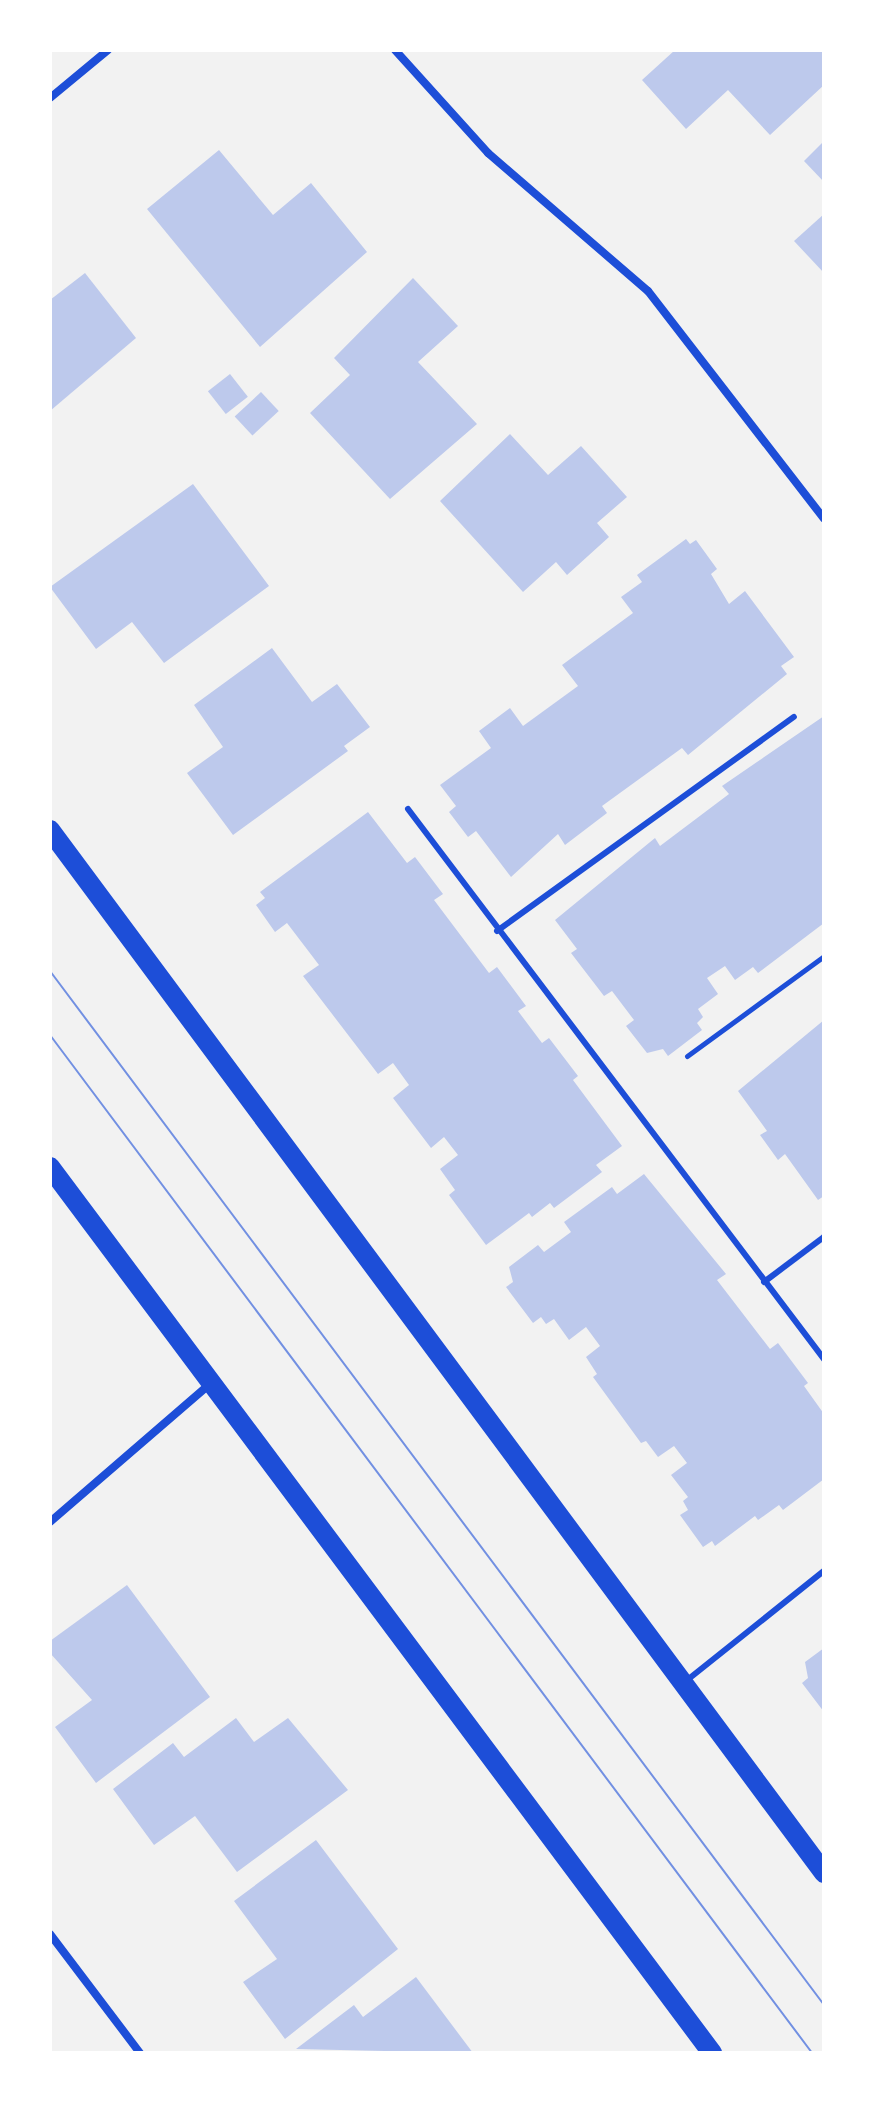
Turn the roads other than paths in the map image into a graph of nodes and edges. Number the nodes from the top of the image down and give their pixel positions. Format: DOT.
graph roads {
  1 [pos="108,50"];
  2 [pos="395,50"];
  3 [pos="50,98"];
  4 [pos="824,519"];
  5 [pos="794,717"];
  6 [pos="408,809"];
  7 [pos="50,830"];
  8 [pos="497,931"];
  9 [pos="50,1167"];
  10 [pos="824,1237"];
  11 [pos="764,1282"];
  12 [pos="824,1359"];
  13 [pos="210,1384"];
  14 [pos="50,1522"];
  15 [pos="824,1571"];
  16 [pos="683,1684"];
  17 [pos="824,1873"];
  18 [pos="50,1934"];
  19 [pos="140,2053"];
  20 [pos="712,2053"];
  1 -- 3 [label="street"];
  2 -- 4 [label="street"];
  5 -- 8 [label="lane"];
  6 -- 8 [label="lane"];
  7 -- 16 [label="main road"];
  8 -- 11 [label="lane"];
  9 -- 13 [label="main road"];
  10 -- 11 [label="lane"];
  11 -- 12 [label="lane"];
  13 -- 14 [label="street"];
  13 -- 20 [label="main road"];
  15 -- 16 [label="lane"];
  16 -- 17 [label="main road"];
  18 -- 19 [label="street"];
}
